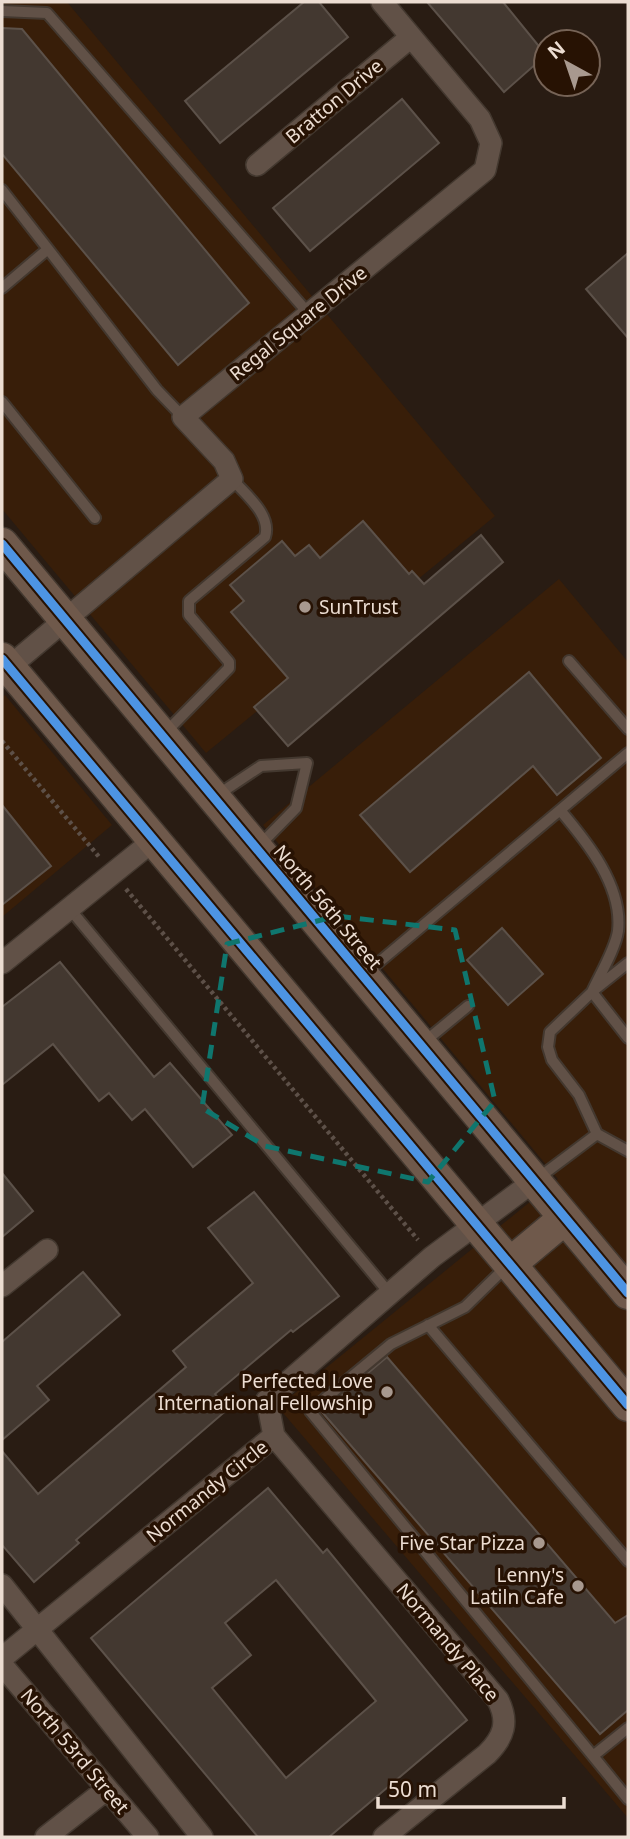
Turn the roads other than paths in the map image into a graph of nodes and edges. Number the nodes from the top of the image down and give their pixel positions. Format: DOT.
graph roads {
  1 [pos="382,2"];
  2 [pos="2,11"];
  3 [pos="411,37"];
  4 [pos="257,165"];
  5 [pos="2,190"];
  6 [pos="48,248"];
  7 [pos="2,288"];
  8 [pos="309,314"];
  9 [pos="2,402"];
  10 [pos="183,417"];
  11 [pos="232,479"];
  12 [pos="95,518"];
  13 [pos="2,544"];
  14 [pos="64,619"];
  15 [pos="569,661"];
  16 [pos="4,667"];
  17 [pos="628,729"];
  18 [pos="161,736"];
  19 [pos="628,753"];
  20 [pos="214,798"];
  21 [pos="560,810"];
  22 [pos="154,840"];
  23 [pos="256,849"];
  24 [pos="69,908"];
  25 [pos="2,963"];
  26 [pos="628,963"];
  27 [pos="363,975"];
  28 [pos="592,992"];
  29 [pos="468,1006"];
  30 [pos="628,1038"];
  31 [pos="421,1045"];
  32 [pos="597,1134"];
  33 [pos="628,1152"];
  34 [pos="534,1181"];
  35 [pos="565,1218"];
  36 [pos="476,1225"];
  37 [pos="47,1250"];
  38 [pos="510,1264"];
  39 [pos="2,1286"];
  40 [pos="628,1293"];
  41 [pos="390,1294"];
  42 [pos="428,1325"];
  43 [pos="628,1405"];
  44 [pos="274,1436"];
  45 [pos="628,1561"];
  46 [pos="2,1585"];
  47 [pos="39,1629"];
  48 [pos="2,1658"];
  49 [pos="2,1665"];
  50 [pos="628,1728"];
  51 [pos="593,1756"];
  52 [pos="107,1789"];
  53 [pos="628,1799"];
  54 [pos="51,1836"];
  55 [pos="148,1837"];
  56 [pos="202,1837"];
  57 [pos="384,1837"];
  1 -- 3 [label="street, Regal Square Drive"];
  2 -- 8 [label="lane"];
  3 -- 4 [label="street, Bratton Drive"];
  3 -- 8 [label="street, Regal Square Drive"];
  5 -- 6 [label="lane"];
  6 -- 7 [label="lane"];
  6 -- 10 [label="lane"];
  8 -- 10 [label="street, Regal Square Drive"];
  9 -- 12 [label="lane"];
  10 -- 11 [label="street"];
  11 -- 14 [label="street"];
  11 -- 18 [label="lane"];
  13 -- 14 [label="main road, North 56th Street"];
  14 -- 16 [label="street"];
  14 -- 18 [label="main road, North 56th Street"];
  15 -- 17 [label="lane"];
  16 -- 22 [label="main road"];
  18 -- 20 [label="main road, North 56th Street"];
  19 -- 21 [label="lane"];
  20 -- 23 [label="main road, North 56th Street"];
  20 -- 23 [label="lane"];
  21 -- 27 [label="lane"];
  21 -- 28 [label="lane"];
  22 -- 24 [label="street"];
  22 -- 36 [label="main road"];
  23 -- 27 [label="main road, North 56th Street"];
  24 -- 25 [label="street"];
  24 -- 41 [label="lane"];
  26 -- 28 [label="lane"];
  27 -- 31 [label="main road, North 56th Street"];
  28 -- 30 [label="lane"];
  28 -- 32 [label="lane"];
  29 -- 31 [label="lane"];
  31 -- 34 [label="main road, North 56th Street"];
  32 -- 33 [label="lane"];
  32 -- 34 [label="lane"];
  34 -- 35 [label="main road, North 56th Street"];
  34 -- 36 [label="street, Normandy Circle"];
  35 -- 38 [label="main road"];
  35 -- 40 [label="main road, North 56th Street"];
  36 -- 38 [label="main road"];
  36 -- 41 [label="street, Normandy Circle"];
  37 -- 39 [label="street"];
  38 -- 42 [label="lane"];
  38 -- 43 [label="main road"];
  41 -- 44 [label="street, Normandy Circle"];
  42 -- 45 [label="lane"];
  42 -- 51 [label="lane"];
  44 -- 47 [label="street, Normandy Circle"];
  44 -- 57 [label="street, Normandy Place"];
  46 -- 47 [label="street"];
  47 -- 48 [label="street, Normandy Circle"];
  47 -- 56 [label="street"];
  49 -- 52 [label="street, North 53rd Street"];
  50 -- 51 [label="lane"];
  51 -- 53 [label="lane"];
  52 -- 54 [label="street"];
  52 -- 55 [label="street, North 53rd Street"];
}
